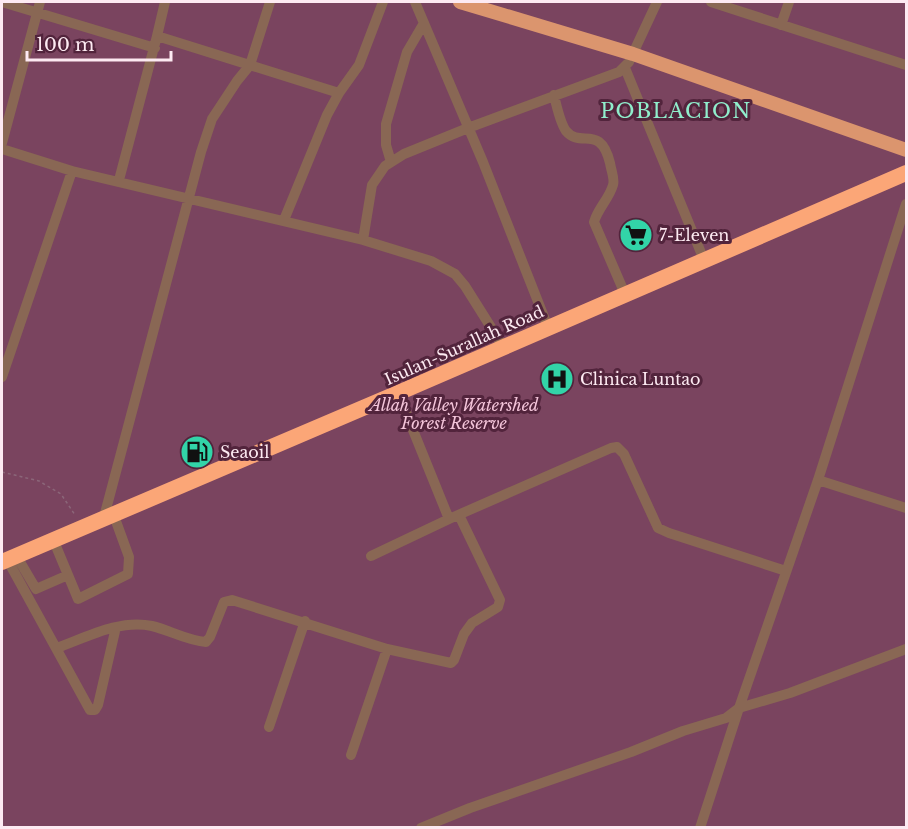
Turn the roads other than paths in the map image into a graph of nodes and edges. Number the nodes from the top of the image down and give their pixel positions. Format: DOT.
graph roads {
  1 [pos="2,2"];
  2 [pos="165,2"];
  3 [pos="270,2"];
  4 [pos="383,2"];
  5 [pos="415,2"];
  6 [pos="460,2"];
  7 [pos="657,2"];
  8 [pos="711,2"];
  9 [pos="789,2"];
  10 [pos="38,7"];
  11 [pos="424,23"];
  12 [pos="781,25"];
  13 [pos="157,36"];
  14 [pos="155,48"];
  15 [pos="633,54"];
  16 [pos="250,64"];
  17 [pos="906,65"];
  18 [pos="625,68"];
  19 [pos="339,93"];
  20 [pos="554,95"];
  21 [pos="468,128"];
  22 [pos="2,143"];
  23 [pos="2,149"];
  24 [pos="906,150"];
  25 [pos="391,162"];
  26 [pos="72,171"];
  27 [pos="906,173"];
  28 [pos="119,180"];
  29 [pos="188,198"];
  30 [pos="906,204"];
  31 [pos="284,220"];
  32 [pos="363,240"];
  33 [pos="704,260"];
  34 [pos="625,294"];
  35 [pos="548,327"];
  36 [pos="504,348"];
  37 [pos="2,377"];
  38 [pos="398,393"];
  39 [pos="818,480"];
  40 [pos="906,508"];
  41 [pos="109,515"];
  42 [pos="454,517"];
  43 [pos="53,539"];
  44 [pos="371,556"];
  45 [pos="8,559"];
  46 [pos="786,571"];
  47 [pos="68,575"];
  48 [pos="305,621"];
  49 [pos="116,627"];
  50 [pos="57,648"];
  51 [pos="387,649"];
  52 [pos="906,649"];
  53 [pos="739,708"];
  54 [pos="269,727"];
  55 [pos="351,755"];
  56 [pos="421,828"];
  57 [pos="700,828"];
  1 -- 10 [label="street"];
  2 -- 13 [label="street"];
  3 -- 16 [label="street"];
  4 -- 19 [label="street"];
  5 -- 11 [label="street"];
  6 -- 15 [label="main road"];
  7 -- 15 [label="street"];
  8 -- 12 [label="street"];
  9 -- 12 [label="street"];
  10 -- 14 [label="street"];
  10 -- 22 [label="street"];
  11 -- 21 [label="street"];
  11 -- 25 [label="street"];
  12 -- 17 [label="street"];
  13 -- 14 [label="street"];
  13 -- 16 [label="street"];
  14 -- 28 [label="street"];
  15 -- 18 [label="street"];
  15 -- 24 [label="main road"];
  16 -- 19 [label="street"];
  16 -- 29 [label="street"];
  18 -- 20 [label="street"];
  18 -- 33 [label="street"];
  19 -- 31 [label="street"];
  20 -- 21 [label="street"];
  20 -- 34 [label="street"];
  21 -- 25 [label="street"];
  21 -- 35 [label="street"];
  23 -- 26 [label="street"];
  25 -- 32 [label="street"];
  26 -- 28 [label="street"];
  26 -- 37 [label="street"];
  27 -- 33 [label="highway, Isulan-Surallah Road"];
  28 -- 29 [label="street"];
  29 -- 31 [label="street"];
  29 -- 41 [label="street"];
  30 -- 39 [label="street"];
  31 -- 32 [label="street"];
  32 -- 36 [label="street"];
  33 -- 34 [label="highway, Isulan-Surallah Road"];
  34 -- 35 [label="highway, Isulan-Surallah Road"];
  35 -- 36 [label="highway, Isulan-Surallah Road"];
  36 -- 38 [label="highway, Isulan-Surallah Road"];
  38 -- 41 [label="highway, Isulan-Surallah Road"];
  38 -- 42 [label="street"];
  39 -- 40 [label="street"];
  39 -- 46 [label="street"];
  41 -- 43 [label="highway, Isulan-Surallah Road"];
  41 -- 47 [label="street"];
  42 -- 44 [label="street"];
  42 -- 46 [label="street"];
  42 -- 51 [label="street"];
  43 -- 45 [label="highway, Isulan-Surallah Road"];
  43 -- 47 [label="street"];
  45 -- 47 [label="street"];
  45 -- 50 [label="street"];
  46 -- 53 [label="street"];
  48 -- 49 [label="street"];
  48 -- 51 [label="street"];
  48 -- 54 [label="street"];
  49 -- 50 [label="street"];
  49 -- 50 [label="street"];
  51 -- 55 [label="street"];
  52 -- 53 [label="street"];
  53 -- 56 [label="street"];
  53 -- 57 [label="street"];
}
